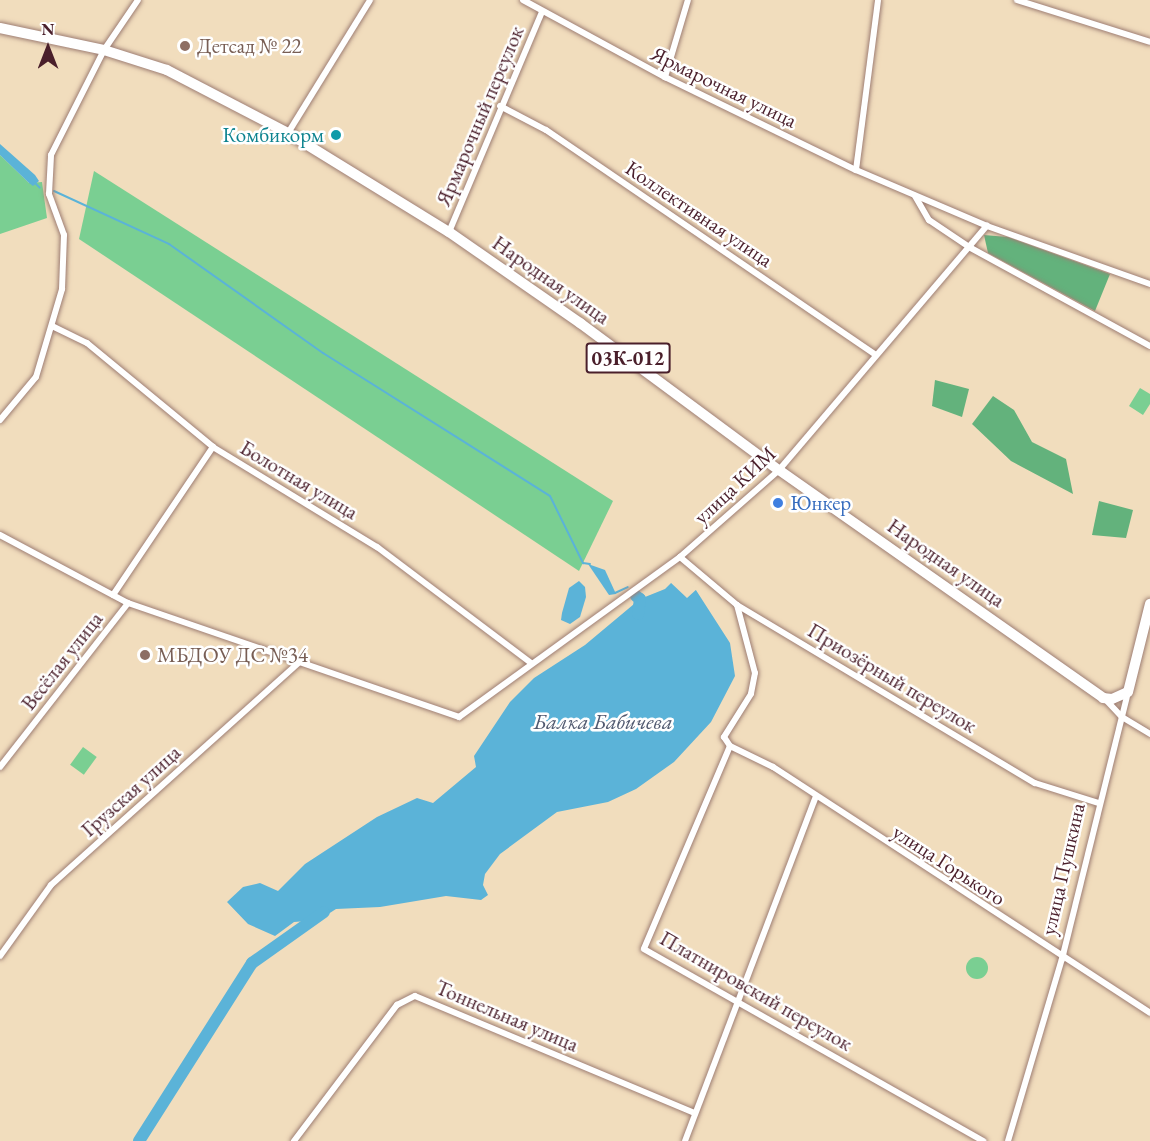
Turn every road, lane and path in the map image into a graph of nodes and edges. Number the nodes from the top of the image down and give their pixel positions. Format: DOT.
graph roads {
  1 [pos="138,0"];
  2 [pos="370,0"];
  3 [pos="523,0"];
  4 [pos="688,0"];
  5 [pos="878,0"];
  6 [pos="1017,0"];
  7 [pos="542,12"];
  8 [pos="0,28"];
  9 [pos="1150,42"];
  10 [pos="104,50"];
  11 [pos="665,77"];
  12 [pos="500,106"];
  13 [pos="288,133"];
  14 [pos="856,170"];
  15 [pos="915,196"];
  16 [pos="987,226"];
  17 [pos="449,232"];
  18 [pos="969,247"];
  19 [pos="1150,284"];
  20 [pos="52,326"];
  21 [pos="1150,346"];
  22 [pos="876,356"];
  23 [pos="0,420"];
  24 [pos="213,447"];
  25 [pos="779,470"];
  26 [pos="0,535"];
  27 [pos="680,557"];
  28 [pos="113,595"];
  29 [pos="128,603"];
  30 [pos="1150,604"];
  31 [pos="737,605"];
  32 [pos="298,663"];
  33 [pos="531,663"];
  34 [pos="1128,692"];
  35 [pos="1103,698"];
  36 [pos="1122,717"];
  37 [pos="1150,734"];
  38 [pos="730,746"];
  39 [pos="0,768"];
  40 [pos="816,797"];
  41 [pos="1099,803"];
  42 [pos="0,956"];
  43 [pos="1062,959"];
  44 [pos="738,999"];
  45 [pos="1150,1013"];
  46 [pos="695,1113"];
  47 [pos="294,1141"];
  48 [pos="685,1141"];
  49 [pos="984,1141"];
  50 [pos="1008,1141"];
  1 -- 10 [label="street"];
  2 -- 13 [label="street"];
  3 -- 7 [label="street, Ярмарочная улица"];
  4 -- 11 [label="street"];
  5 -- 14 [label="street"];
  6 -- 9 [label="street"];
  7 -- 11 [label="street, Ярмарочная улица"];
  7 -- 12 [label="street, Ярмарочный переулок"];
  8 -- 10 [label="main road, 03К-012"];
  10 -- 13 [label="main road, Народная улица / 03К-012"];
  10 -- 20 [label="street"];
  11 -- 14 [label="street, Ярмарочная улица"];
  12 -- 17 [label="street, Ярмарочный переулок"];
  12 -- 22 [label="street, Коллективная улица"];
  13 -- 17 [label="main road, Народная улица / 03К-012"];
  14 -- 15 [label="street, Ярмарочная улица"];
  15 -- 16 [label="street, Ярмарочная улица"];
  15 -- 18 [label="street"];
  16 -- 18 [label="street, улица КИМ"];
  16 -- 19 [label="street, Ярмарочная улица"];
  17 -- 25 [label="main road, Народная улица / 03К-012"];
  18 -- 21 [label="street"];
  18 -- 22 [label="street, улица КИМ"];
  20 -- 23 [label="street"];
  20 -- 24 [label="street, Болотная улица"];
  22 -- 25 [label="street, улица КИМ"];
  24 -- 28 [label="street, Весёлая улица"];
  24 -- 33 [label="street, Болотная улица"];
  25 -- 27 [label="street, улица КИМ"];
  25 -- 35 [label="main road, Народная улица / 03К-012"];
  26 -- 28 [label="street"];
  27 -- 31 [label="street, Приозёрный переулок"];
  27 -- 33 [label="street, улица КИМ"];
  28 -- 29 [label="street"];
  29 -- 32 [label="street"];
  29 -- 39 [label="street, Весёлая улица"];
  30 -- 34 [label="main road, улица Пушкина"];
  31 -- 38 [label="street, Платнировский переулок"];
  31 -- 41 [label="street, Приозёрный переулок"];
  32 -- 33 [label="street, улица КИМ"];
  32 -- 42 [label="street, Грузская улица"];
  34 -- 35 [label="main road"];
  34 -- 36 [label="street, улица Пушкина"];
  35 -- 36 [label="street"];
  36 -- 37 [label="street"];
  36 -- 41 [label="street, улица Пушкина"];
  38 -- 40 [label="street, улица Горького"];
  38 -- 44 [label="street, Платнировский переулок"];
  40 -- 43 [label="street, улица Горького"];
  40 -- 44 [label="street"];
  41 -- 43 [label="street, улица Пушкина"];
  43 -- 45 [label="street, улица Горького"];
  43 -- 50 [label="street, улица Пушкина"];
  44 -- 46 [label="street"];
  44 -- 49 [label="street, Платнировский переулок"];
  46 -- 47 [label="street, Тоннельная улица"];
  46 -- 48 [label="street"];
}
